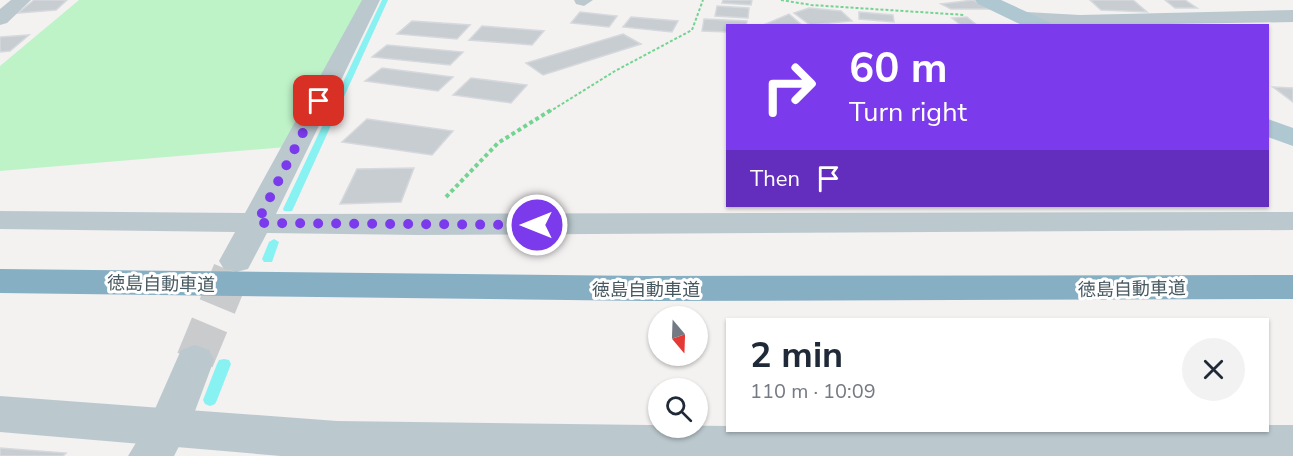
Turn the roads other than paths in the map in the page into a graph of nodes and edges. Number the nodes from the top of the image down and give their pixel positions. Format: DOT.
graph roads {
  1 [pos="22,0"];
  2 [pos="371,0"];
  3 [pos="985,0"];
  4 [pos="1266,16"];
  5 [pos="1293,16"];
  6 [pos="0,19"];
  7 [pos="1034,22"];
  8 [pos="1293,30"];
  9 [pos="1269,127"];
  10 [pos="1293,138"];
  11 [pos="0,220"];
  12 [pos="1293,221"];
  13 [pos="257,223"];
  14 [pos="236,261"];
  15 [pos="0,281"];
  16 [pos="1293,287"];
  17 [pos="195,360"];
  18 [pos="0,414"];
  19 [pos="159,442"];
  20 [pos="1293,445"];
  21 [pos="665,450"];
  1 -- 6 [label="street"];
  2 -- 13 [label="street"];
  3 -- 7 [label="main road"];
  4 -- 5 [label="street"];
  4 -- 7 [label="street"];
  4 -- 8 [label="street"];
  9 -- 10 [label="main road"];
  11 -- 13 [label="street"];
  12 -- 13 [label="street"];
  13 -- 14 [label="street"];
  15 -- 16 [label="highway, 徳島自動車道"];
  17 -- 19 [label="street"];
  18 -- 19 [label="street"];
  19 -- 21 [label="street"];
  20 -- 21 [label="street"];
}
